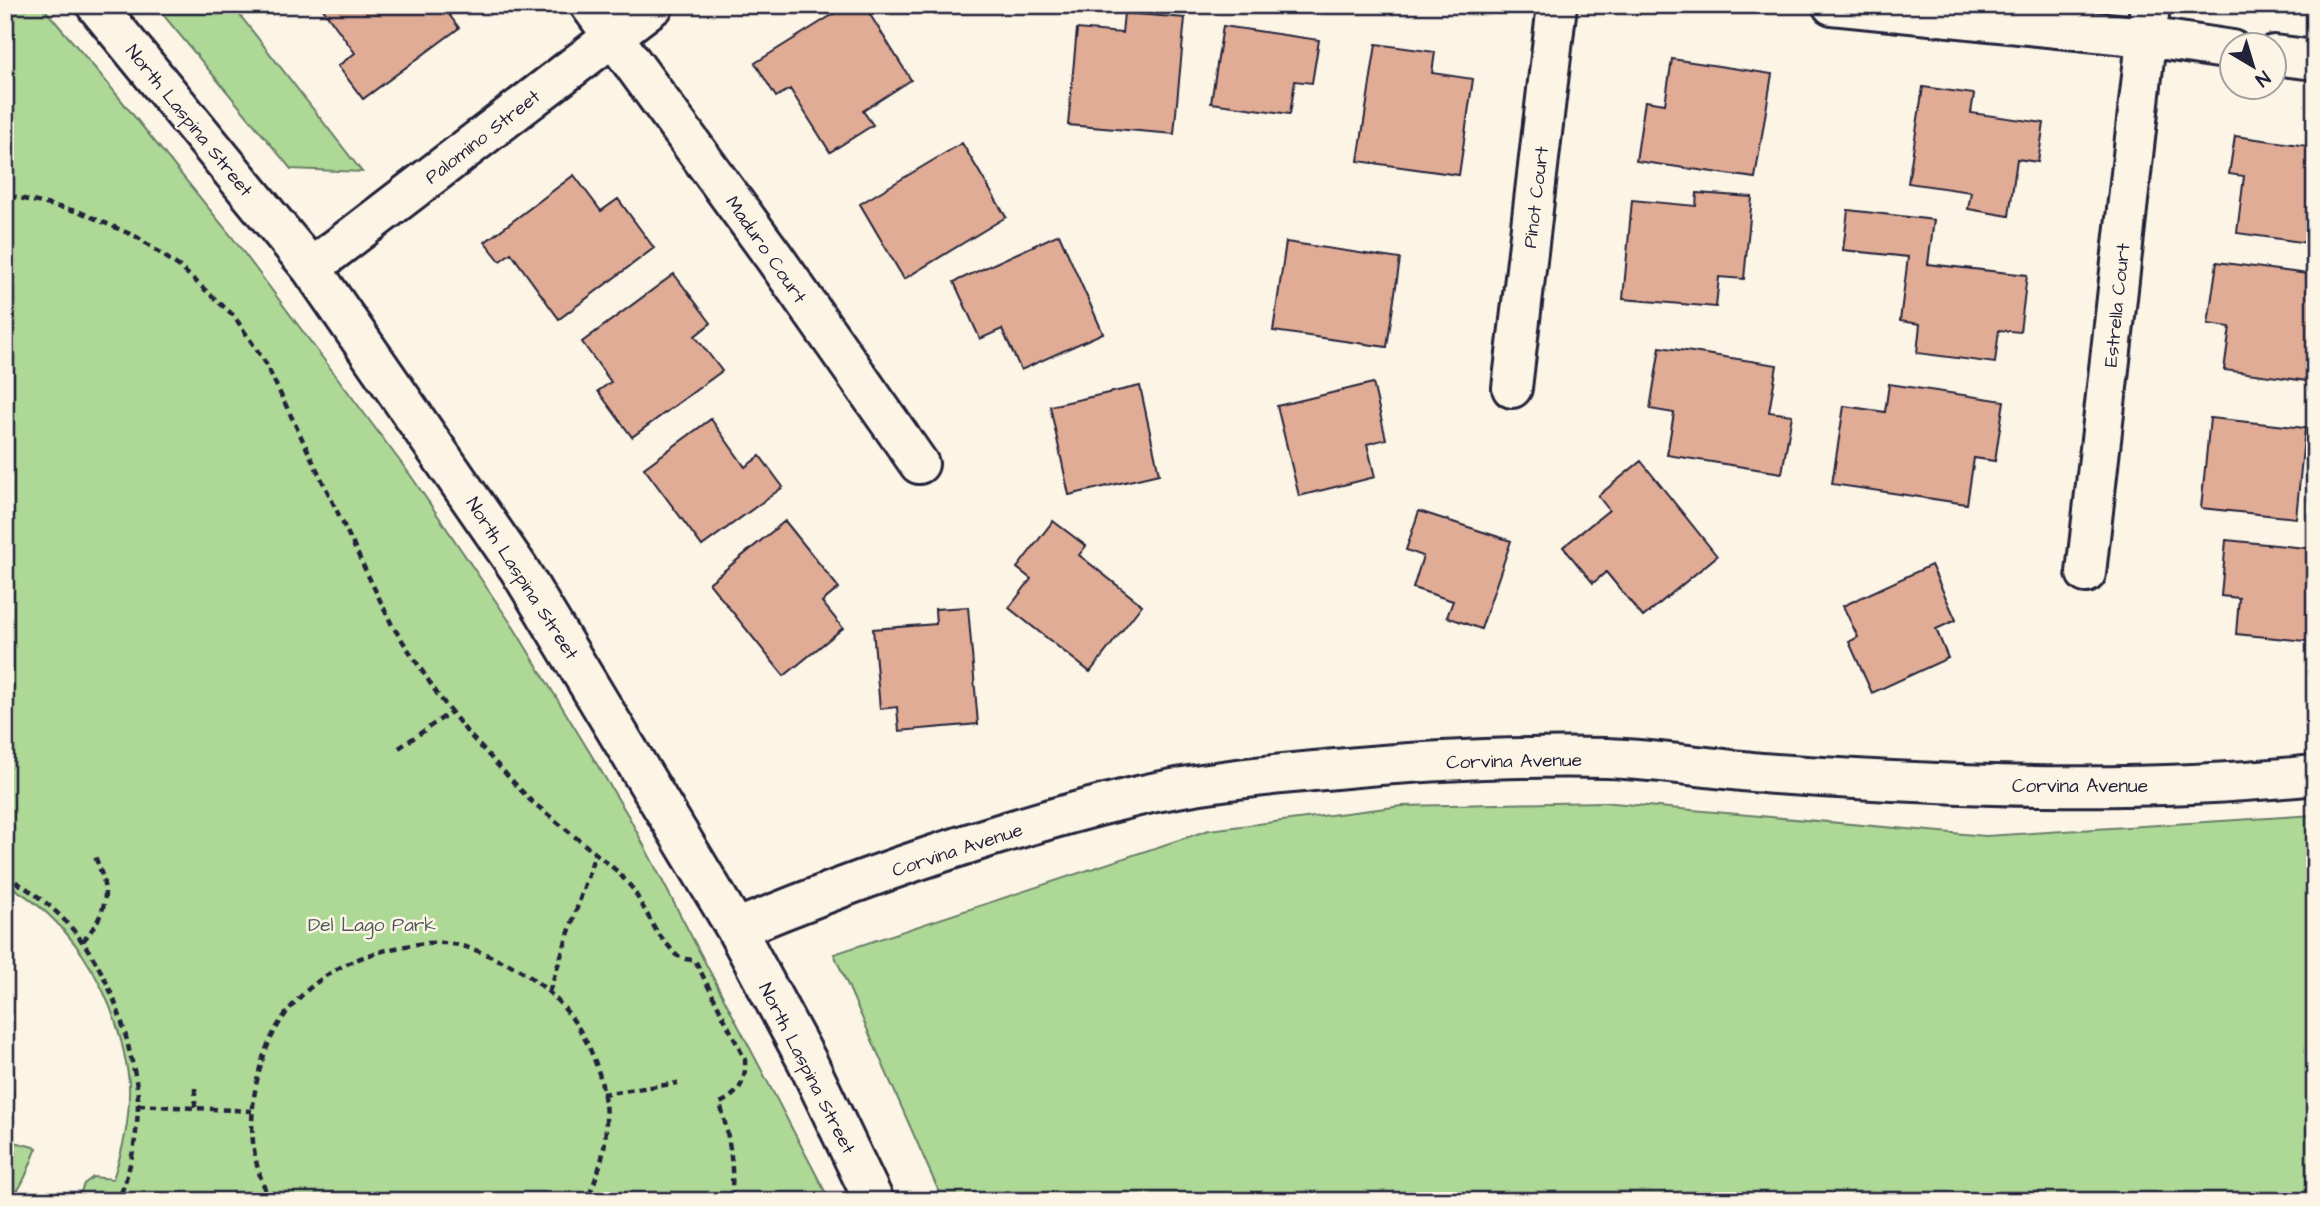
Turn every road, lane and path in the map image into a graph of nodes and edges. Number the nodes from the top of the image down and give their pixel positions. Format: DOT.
graph roads {
  1 [pos="96,5"];
  2 [pos="590,5"];
  3 [pos="654,5"];
  4 [pos="1557,5"];
  5 [pos="1832,5"];
  6 [pos="2148,21"];
  7 [pos="612,35"];
  8 [pos="2218,45"];
  9 [pos="2288,57"];
  10 [pos="2315,60"];
  11 [pos="5,186"];
  12 [pos="6,195"];
  13 [pos="311,268"];
  14 [pos="1512,388"];
  15 [pos="919,464"];
  16 [pos="2086,573"];
  17 [pos="451,712"];
  18 [pos="399,748"];
  19 [pos="2315,775"];
  20 [pos="94,854"];
  21 [pos="595,854"];
  22 [pos="5,876"];
  23 [pos="736,929"];
  24 [pos="83,941"];
  25 [pos="549,992"];
  26 [pos="678,1083"];
  27 [pos="195,1088"];
  28 [pos="603,1094"];
  29 [pos="138,1105"];
  30 [pos="195,1108"];
  31 [pos="252,1111"];
  32 [pos="118,1201"];
  33 [pos="271,1201"];
  34 [pos="587,1201"];
  35 [pos="731,1201"];
  36 [pos="874,1201"];
  1 -- 13 [label="street, North Laspina Street"];
  2 -- 7 [label="street, Maduro Court"];
  3 -- 7 [label="street, Palomino Street"];
  4 -- 14 [label="street, Pinot Court"];
  5 -- 6 [label="street"];
  6 -- 8 [label="street"];
  6 -- 16 [label="street, Estrella Court"];
  7 -- 13 [label="street, Palomino Street"];
  7 -- 15 [label="street, Maduro Court"];
  9 -- 10 [label="street"];
  11 -- 12 [label="path"];
  12 -- 17 [label="path"];
  13 -- 23 [label="street, North Laspina Street"];
  17 -- 18 [label="path"];
  17 -- 21 [label="path"];
  19 -- 23 [label="street, Corvina Avenue"];
  20 -- 24 [label="path"];
  21 -- 25 [label="path"];
  21 -- 35 [label="path"];
  22 -- 24 [label="path"];
  23 -- 36 [label="street, North Laspina Street"];
  24 -- 29 [label="path"];
  25 -- 28 [label="path"];
  25 -- 31 [label="path"];
  26 -- 28 [label="path"];
  27 -- 30 [label="path"];
  28 -- 34 [label="path"];
  29 -- 30 [label="path"];
  29 -- 32 [label="path"];
  30 -- 31 [label="path"];
  31 -- 33 [label="path"];
}
